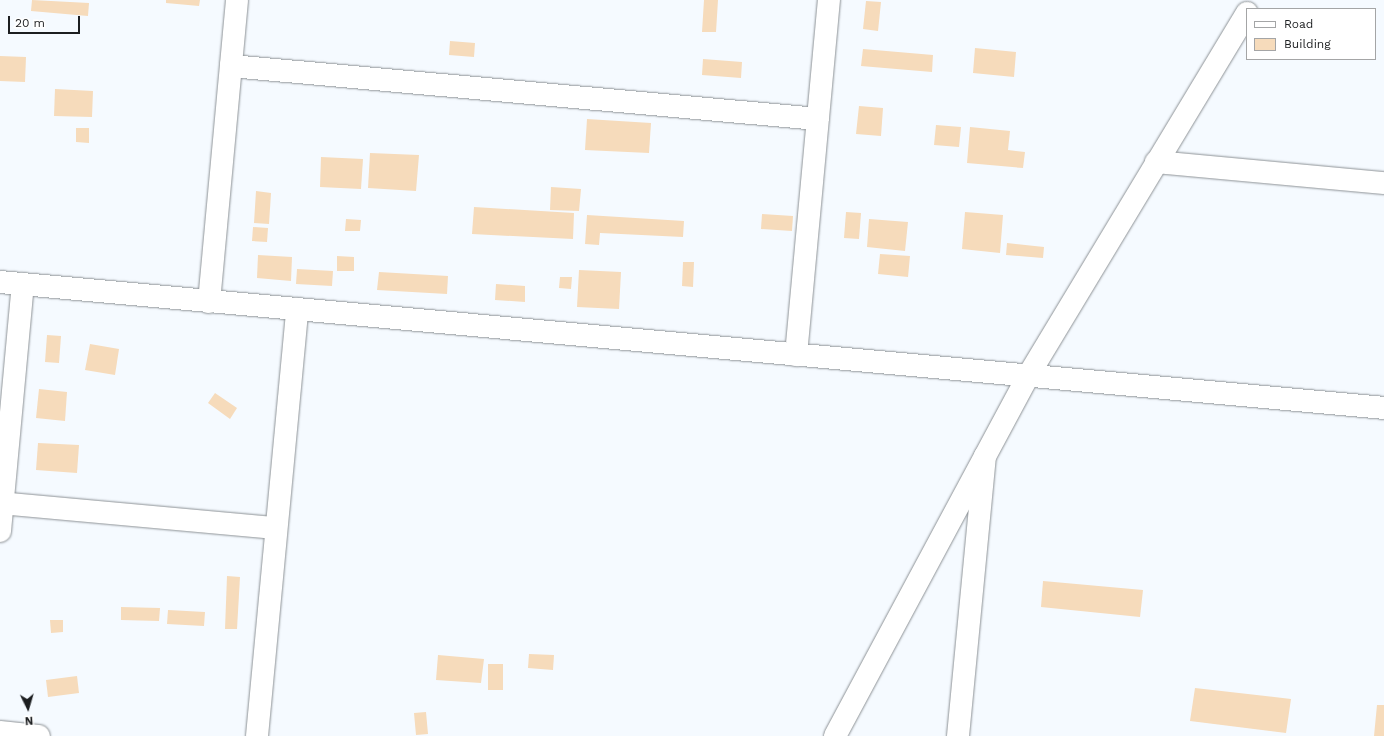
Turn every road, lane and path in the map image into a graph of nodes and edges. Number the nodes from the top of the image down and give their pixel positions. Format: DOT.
graph roads {
  1 [pos="237,0"];
  2 [pos="829,0"];
  3 [pos="1246,15"];
  4 [pos="231,66"];
  5 [pos="818,119"];
  6 [pos="1156,162"];
  7 [pos="1384,183"];
  8 [pos="0,282"];
  9 [pos="23,284"];
  10 [pos="209,302"];
  11 [pos="297,310"];
  12 [pos="796,355"];
  13 [pos="8,359"];
  14 [pos="1028,376"];
  15 [pos="1384,408"];
  16 [pos="985,455"];
  17 [pos="1,503"];
  18 [pos="276,528"];
  19 [pos="0,531"];
  20 [pos="0,732"];
  21 [pos="39,736"];
  22 [pos="257,736"];
  23 [pos="835,736"];
  24 [pos="958,736"];
  1 -- 4 [label="street"];
  2 -- 5 [label="street"];
  3 -- 6 [label="street"];
  4 -- 5 [label="street"];
  4 -- 10 [label="street"];
  5 -- 12 [label="street"];
  6 -- 7 [label="street"];
  6 -- 14 [label="street"];
  8 -- 9 [label="street"];
  9 -- 10 [label="street"];
  9 -- 13 [label="street"];
  10 -- 11 [label="street"];
  11 -- 12 [label="street"];
  11 -- 18 [label="street"];
  12 -- 14 [label="street"];
  13 -- 17 [label="street"];
  14 -- 15 [label="street"];
  14 -- 16 [label="street"];
  16 -- 23 [label="street"];
  16 -- 24 [label="street"];
  17 -- 18 [label="street"];
  17 -- 19 [label="street"];
  18 -- 22 [label="street"];
  20 -- 21 [label="street"];
}
